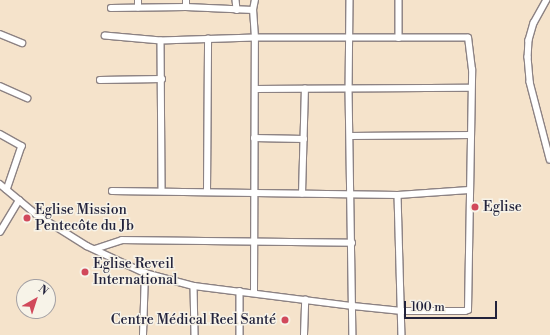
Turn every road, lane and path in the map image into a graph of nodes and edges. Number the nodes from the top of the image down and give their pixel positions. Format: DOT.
graph roads {
  1 [pos="138,0"];
  2 [pos="186,0"];
  3 [pos="236,0"];
  4 [pos="255,0"];
  5 [pos="350,0"];
  6 [pos="399,0"];
  7 [pos="547,0"];
  8 [pos="186,7"];
  9 [pos="111,8"];
  10 [pos="138,8"];
  11 [pos="236,10"];
  12 [pos="253,10"];
  13 [pos="0,34"];
  14 [pos="105,36"];
  15 [pos="255,38"];
  16 [pos="350,38"];
  17 [pos="399,38"];
  18 [pos="208,39"];
  19 [pos="161,41"];
  20 [pos="22,43"];
  21 [pos="162,79"];
  22 [pos="100,80"];
  23 [pos="0,86"];
  24 [pos="471,88"];
  25 [pos="255,89"];
  26 [pos="305,89"];
  27 [pos="349,89"];
  28 [pos="27,98"];
  29 [pos="0,134"];
  30 [pos="471,135"];
  31 [pos="350,136"];
  32 [pos="254,138"];
  33 [pos="304,139"];
  34 [pos="550,159"];
  35 [pos="0,184"];
  36 [pos="7,190"];
  37 [pos="469,190"];
  38 [pos="112,191"];
  39 [pos="162,191"];
  40 [pos="207,192"];
  41 [pos="254,193"];
  42 [pos="302,194"];
  43 [pos="351,195"];
  44 [pos="398,195"];
  45 [pos="19,200"];
  46 [pos="0,232"];
  47 [pos="253,242"];
  48 [pos="352,243"];
  49 [pos="95,249"];
  50 [pos="145,273"];
  51 [pos="194,286"];
  52 [pos="240,291"];
  53 [pos="254,293"];
  54 [pos="305,300"];
  55 [pos="353,306"];
  56 [pos="402,311"];
  57 [pos="143,335"];
  58 [pos="195,335"];
  59 [pos="240,335"];
  60 [pos="304,335"];
  61 [pos="353,335"];
  62 [pos="402,335"];
  1 -- 10 [label="street"];
  2 -- 8 [label="street"];
  3 -- 11 [label="street"];
  4 -- 12 [label="street"];
  5 -- 16 [label="street"];
  6 -- 17 [label="street"];
  7 -- 34 [label="street"];
  8 -- 10 [label="street"];
  8 -- 11 [label="street"];
  9 -- 10 [label="street"];
  11 -- 12 [label="street"];
  12 -- 15 [label="street"];
  13 -- 20 [label="street"];
  14 -- 19 [label="street"];
  15 -- 16 [label="street"];
  15 -- 18 [label="street"];
  15 -- 25 [label="street"];
  16 -- 17 [label="street"];
  16 -- 27 [label="street"];
  17 -- 24 [label="street"];
  18 -- 19 [label="street"];
  18 -- 40 [label="street"];
  19 -- 21 [label="street"];
  21 -- 22 [label="street"];
  21 -- 39 [label="street"];
  23 -- 28 [label="street"];
  24 -- 27 [label="street"];
  24 -- 30 [label="street"];
  25 -- 26 [label="street"];
  25 -- 32 [label="street"];
  26 -- 27 [label="street"];
  26 -- 33 [label="street"];
  27 -- 31 [label="street"];
  29 -- 36 [label="street"];
  30 -- 31 [label="street"];
  30 -- 37 [label="street"];
  31 -- 43 [label="street"];
  32 -- 33 [label="street"];
  32 -- 41 [label="street"];
  33 -- 42 [label="street"];
  35 -- 36 [label="street"];
  36 -- 45 [label="street"];
  37 -- 44 [label="street"];
  37 -- 56 [label="street"];
  38 -- 39 [label="street"];
  39 -- 40 [label="street"];
  40 -- 41 [label="street"];
  41 -- 42 [label="street"];
  41 -- 47 [label="street"];
  42 -- 43 [label="street"];
  43 -- 44 [label="street"];
  43 -- 48 [label="street"];
  44 -- 56 [label="street"];
  45 -- 46 [label="street"];
  45 -- 49 [label="street"];
  47 -- 48 [label="street"];
  47 -- 49 [label="street"];
  47 -- 53 [label="street"];
  48 -- 55 [label="street"];
  49 -- 50 [label="street"];
  50 -- 51 [label="street"];
  50 -- 57 [label="street"];
  51 -- 52 [label="street"];
  51 -- 58 [label="street"];
  52 -- 53 [label="street"];
  52 -- 59 [label="street"];
  53 -- 54 [label="street"];
  54 -- 55 [label="street"];
  54 -- 60 [label="street"];
  55 -- 56 [label="street"];
  55 -- 61 [label="street"];
  56 -- 62 [label="street"];
}
